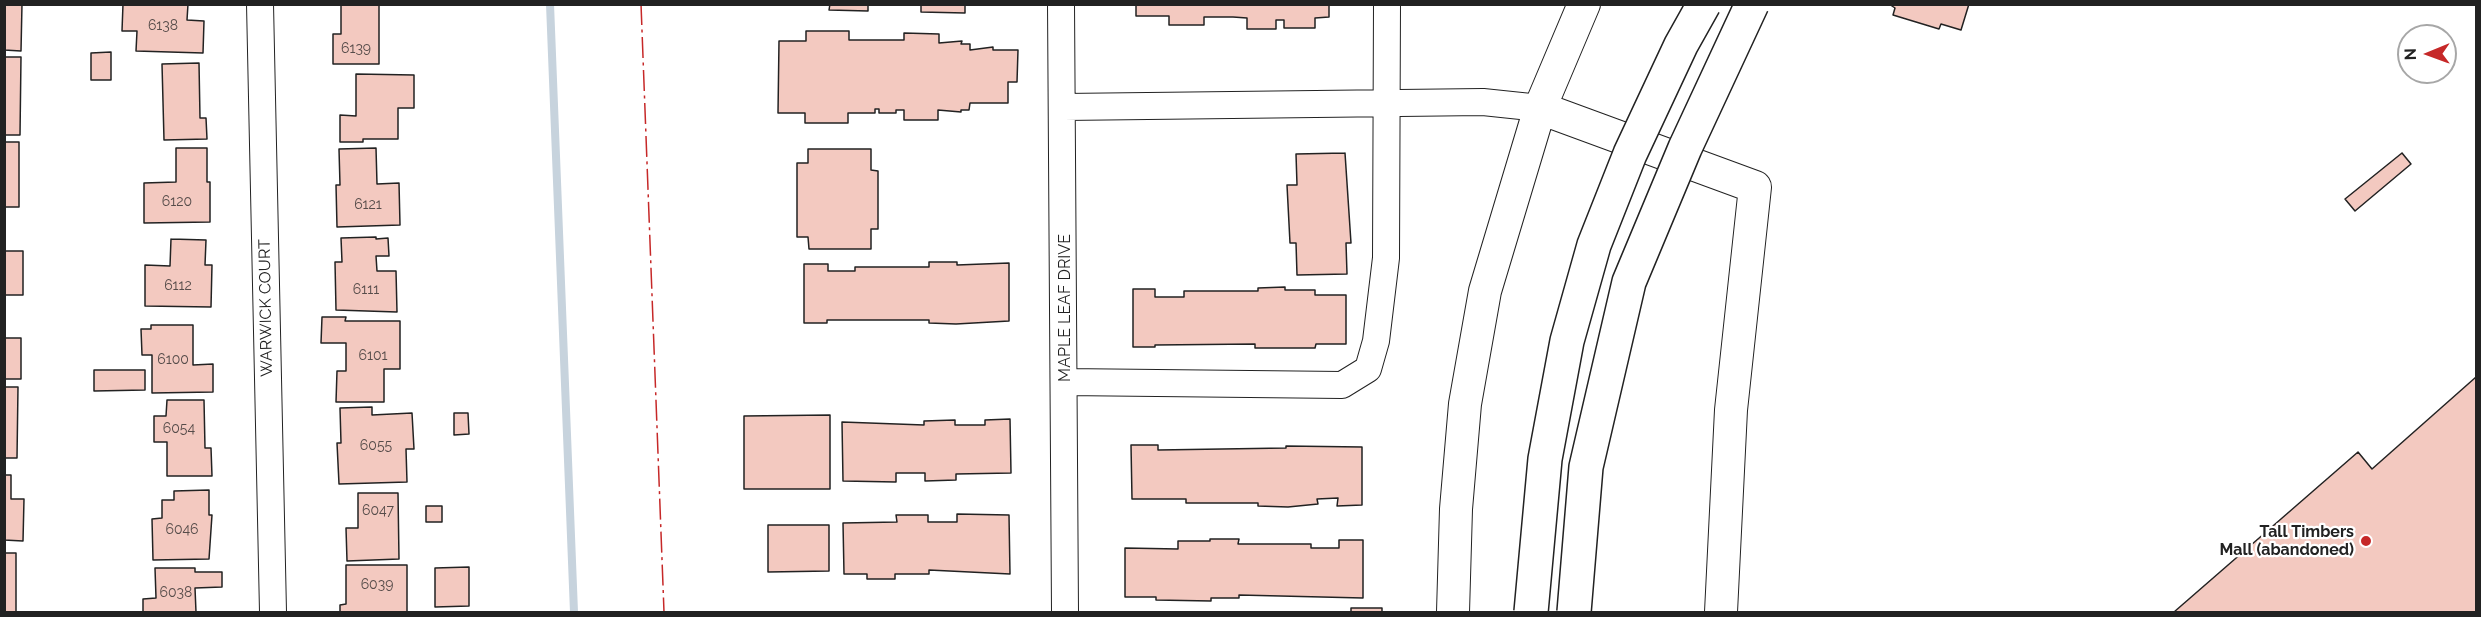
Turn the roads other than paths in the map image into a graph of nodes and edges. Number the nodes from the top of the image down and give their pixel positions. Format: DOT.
graph roads {
  1 [pos="260,4"];
  2 [pos="1061,4"];
  3 [pos="1387,4"];
  4 [pos="1584,4"];
  5 [pos="1704,4"];
  6 [pos="1752,4"];
  7 [pos="1388,102"];
  8 [pos="1064,107"];
  9 [pos="1540,108"];
  10 [pos="1065,382"];
  11 [pos="273,612"];
  12 [pos="1065,612"];
  13 [pos="1453,612"];
  14 [pos="1531,612"];
  15 [pos="1574,612"];
  16 [pos="1721,612"];
  1 -- 11 [label="street, WARWICK COURT"];
  2 -- 8 [label="street, MAPLE LEAF DRIVE"];
  3 -- 7 [label="street"];
  4 -- 9 [label="street"];
  5 -- 14 [label="main road, bridge"];
  6 -- 15 [label="main road, bridge"];
  7 -- 8 [label="street"];
  7 -- 9 [label="street"];
  7 -- 10 [label="street"];
  8 -- 10 [label="street, MAPLE LEAF DRIVE"];
  9 -- 13 [label="street"];
  9 -- 16 [label="street"];
  10 -- 12 [label="street, MAPLE LEAF DRIVE"];
}
